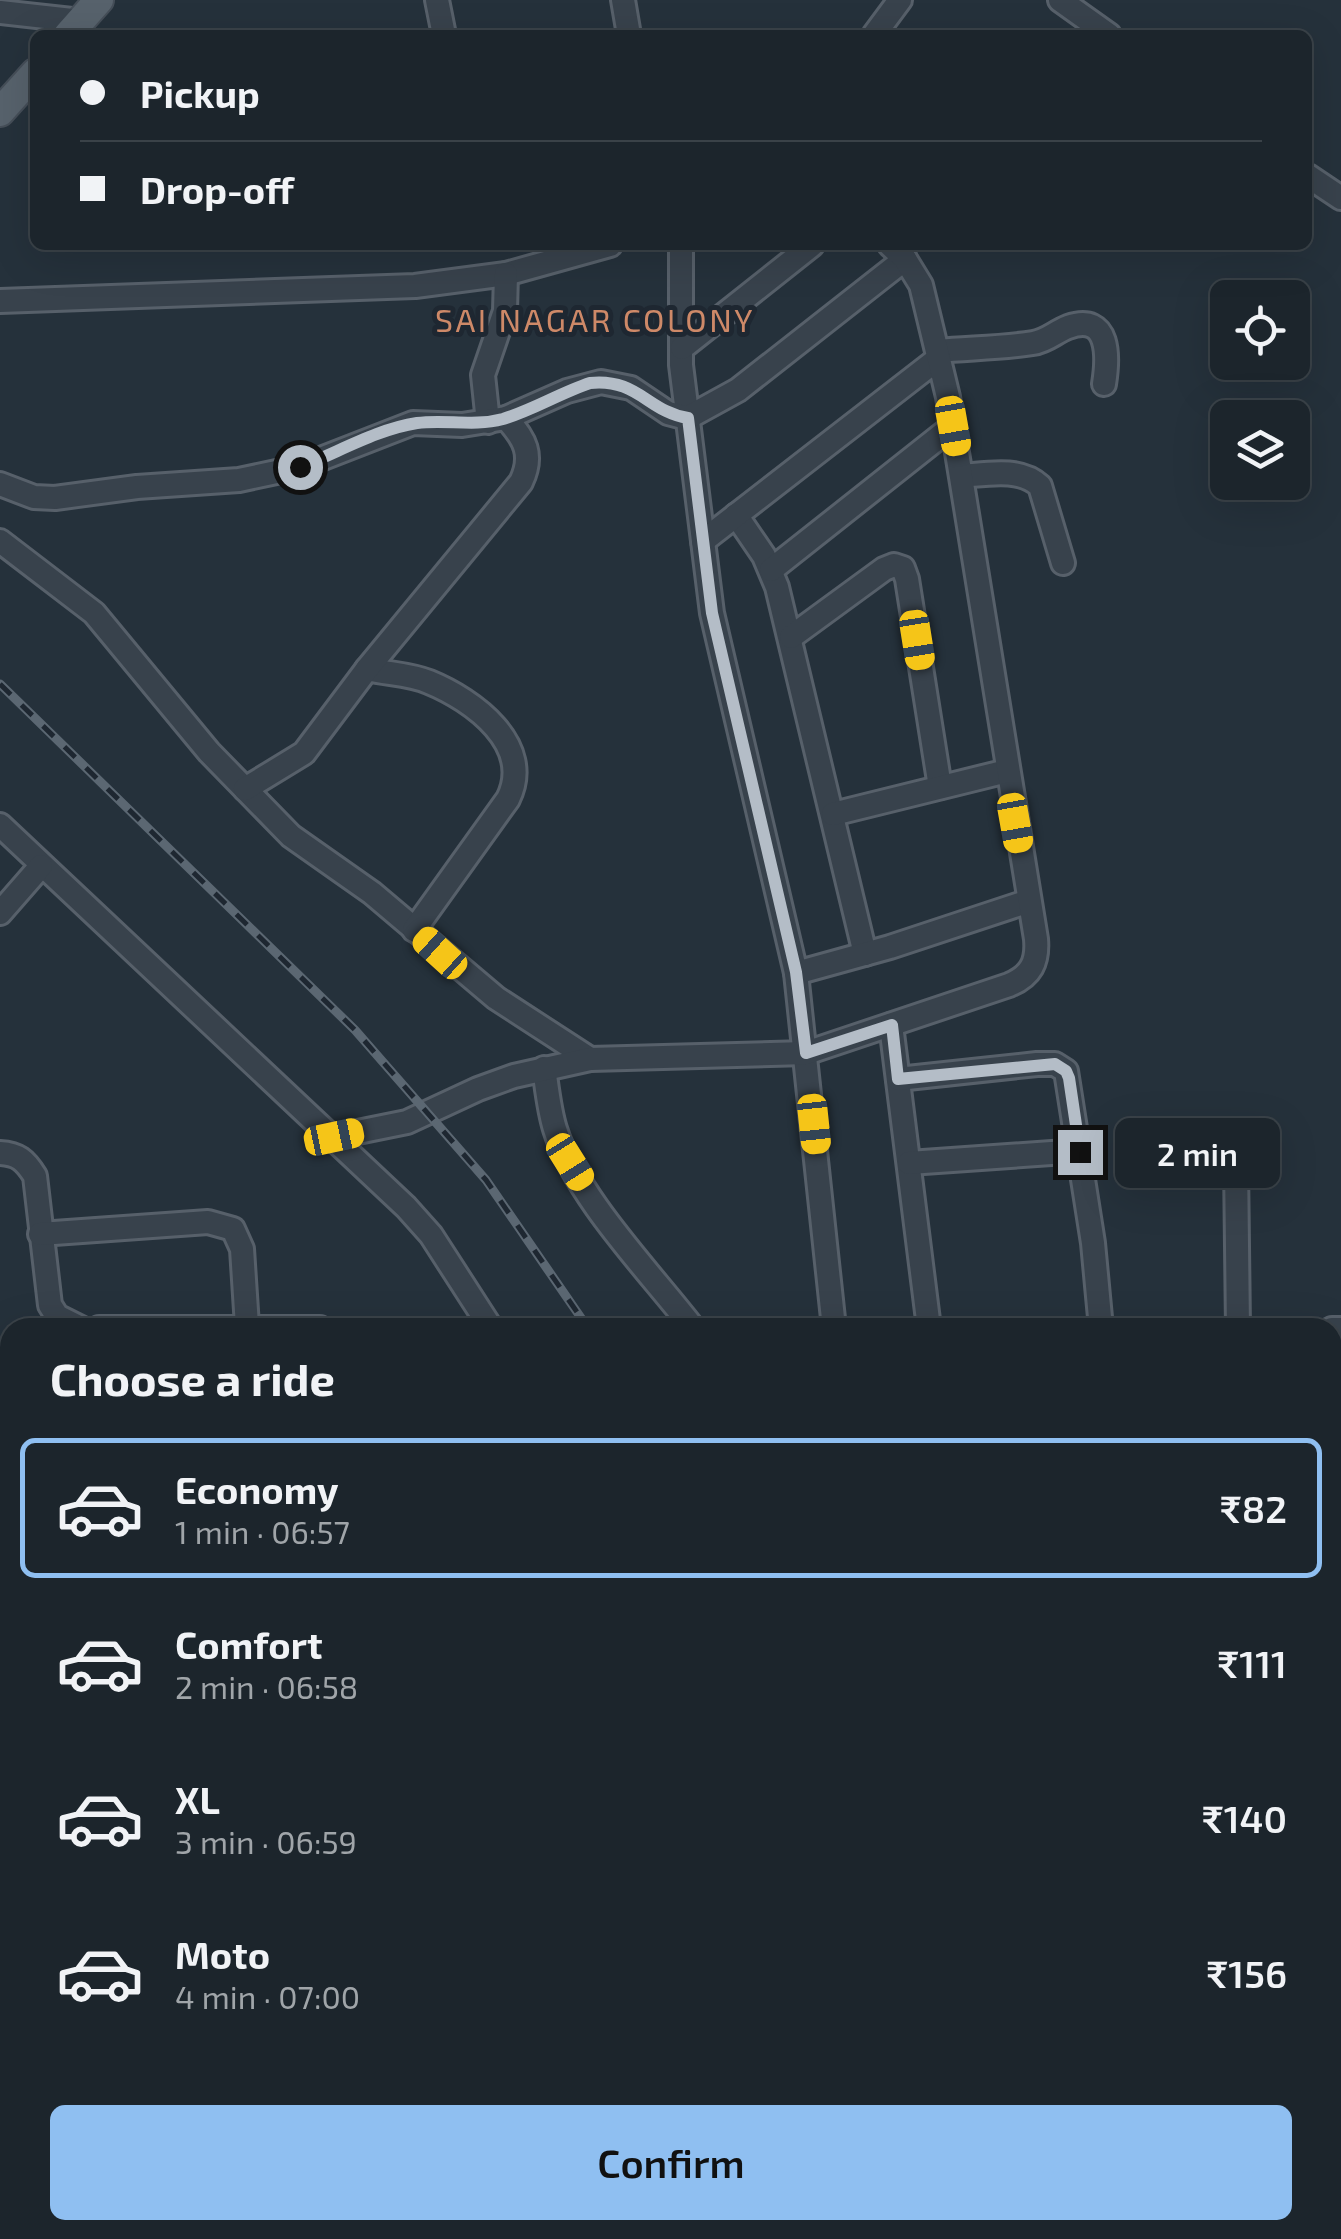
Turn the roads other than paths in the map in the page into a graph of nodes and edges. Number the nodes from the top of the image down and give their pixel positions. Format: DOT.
graph roads {
  1 [pos="438,0"];
  2 [pos="622,0"];
  3 [pos="900,0"];
  4 [pos="1060,0"];
  5 [pos="0,12"];
  6 [pos="82,18"];
  7 [pos="443,30"];
  8 [pos="629,30"];
  9 [pos="878,30"];
  10 [pos="1102,30"];
  11 [pos="30,78"];
  12 [pos="0,112"];
  13 [pos="1312,179"];
  14 [pos="1341,198"];
  15 [pos="592,250"];
  16 [pos="806,250"];
  17 [pos="898,252"];
  18 [pos="681,254"];
  19 [pos="506,274"];
  20 [pos="0,302"];
  21 [pos="682,348"];
  22 [pos="939,354"];
  23 [pos="1104,384"];
  24 [pos="688,418"];
  25 [pos="497,420"];
  26 [pos="953,426"];
  27 [pos="962,476"];
  28 [pos="0,484"];
  29 [pos="736,516"];
  30 [pos="0,540"];
  31 [pos="702,541"];
  32 [pos="1063,564"];
  33 [pos="771,570"];
  34 [pos="791,637"];
  35 [pos="367,669"];
  36 [pos="1007,771"];
  37 [pos="940,788"];
  38 [pos="245,790"];
  39 [pos="833,814"];
  40 [pos="0,824"];
  41 [pos="40,866"];
  42 [pos="1029,901"];
  43 [pos="0,913"];
  44 [pos="414,930"];
  45 [pos="865,954"];
  46 [pos="796,972"];
  47 [pos="892,1025"];
  48 [pos="806,1053"];
  49 [pos="590,1059"];
  50 [pos="544,1068"];
  51 [pos="898,1079"];
  52 [pos="334,1137"];
  53 [pos="1080,1152"];
  54 [pos="0,1154"];
  55 [pos="1236,1162"];
  56 [pos="909,1163"];
  57 [pos="40,1234"];
  58 [pos="59,1318"];
  59 [pos="246,1318"];
  60 [pos="485,1318"];
  61 [pos="684,1318"];
  62 [pos="833,1318"];
  63 [pos="928,1318"];
  64 [pos="1100,1318"];
  65 [pos="1238,1318"];
  1 -- 7 [label="street"];
  2 -- 8 [label="street"];
  3 -- 9 [label="street"];
  4 -- 10 [label="street"];
  5 -- 6 [label="street"];
  11 -- 12 [label="main road"];
  13 -- 14 [label="street"];
  15 -- 19 [label="street"];
  16 -- 21 [label="street"];
  17 -- 22 [label="street"];
  17 -- 24 [label="street"];
  18 -- 21 [label="street"];
  19 -- 20 [label="street"];
  19 -- 25 [label="street"];
  21 -- 24 [label="street"];
  22 -- 23 [label="street"];
  22 -- 26 [label="street"];
  22 -- 29 [label="street"];
  24 -- 25 [label="street"];
  24 -- 31 [label="street"];
  25 -- 28 [label="street"];
  25 -- 35 [label="street"];
  26 -- 27 [label="street"];
  26 -- 33 [label="street"];
  27 -- 32 [label="street"];
  27 -- 36 [label="street"];
  29 -- 31 [label="street"];
  29 -- 33 [label="street"];
  30 -- 38 [label="street"];
  31 -- 46 [label="street"];
  33 -- 34 [label="street"];
  34 -- 37 [label="street"];
  34 -- 39 [label="street"];
  35 -- 38 [label="street"];
  35 -- 44 [label="street"];
  36 -- 37 [label="street"];
  36 -- 42 [label="street"];
  37 -- 39 [label="street"];
  38 -- 44 [label="street"];
  39 -- 45 [label="street"];
  40 -- 41 [label="street"];
  41 -- 43 [label="street"];
  41 -- 52 [label="street"];
  42 -- 45 [label="street"];
  42 -- 47 [label="street"];
  44 -- 49 [label="street"];
  45 -- 46 [label="street"];
  46 -- 48 [label="street"];
  47 -- 48 [label="street"];
  47 -- 51 [label="street"];
  48 -- 49 [label="street"];
  48 -- 62 [label="street"];
  49 -- 50 [label="street"];
  50 -- 52 [label="street"];
  50 -- 61 [label="street"];
  51 -- 53 [label="street"];
  51 -- 56 [label="street"];
  52 -- 60 [label="street"];
  53 -- 56 [label="street"];
  53 -- 64 [label="street"];
  54 -- 57 [label="street"];
  55 -- 65 [label="street"];
  56 -- 63 [label="street"];
  57 -- 58 [label="street"];
  57 -- 59 [label="street"];
}
